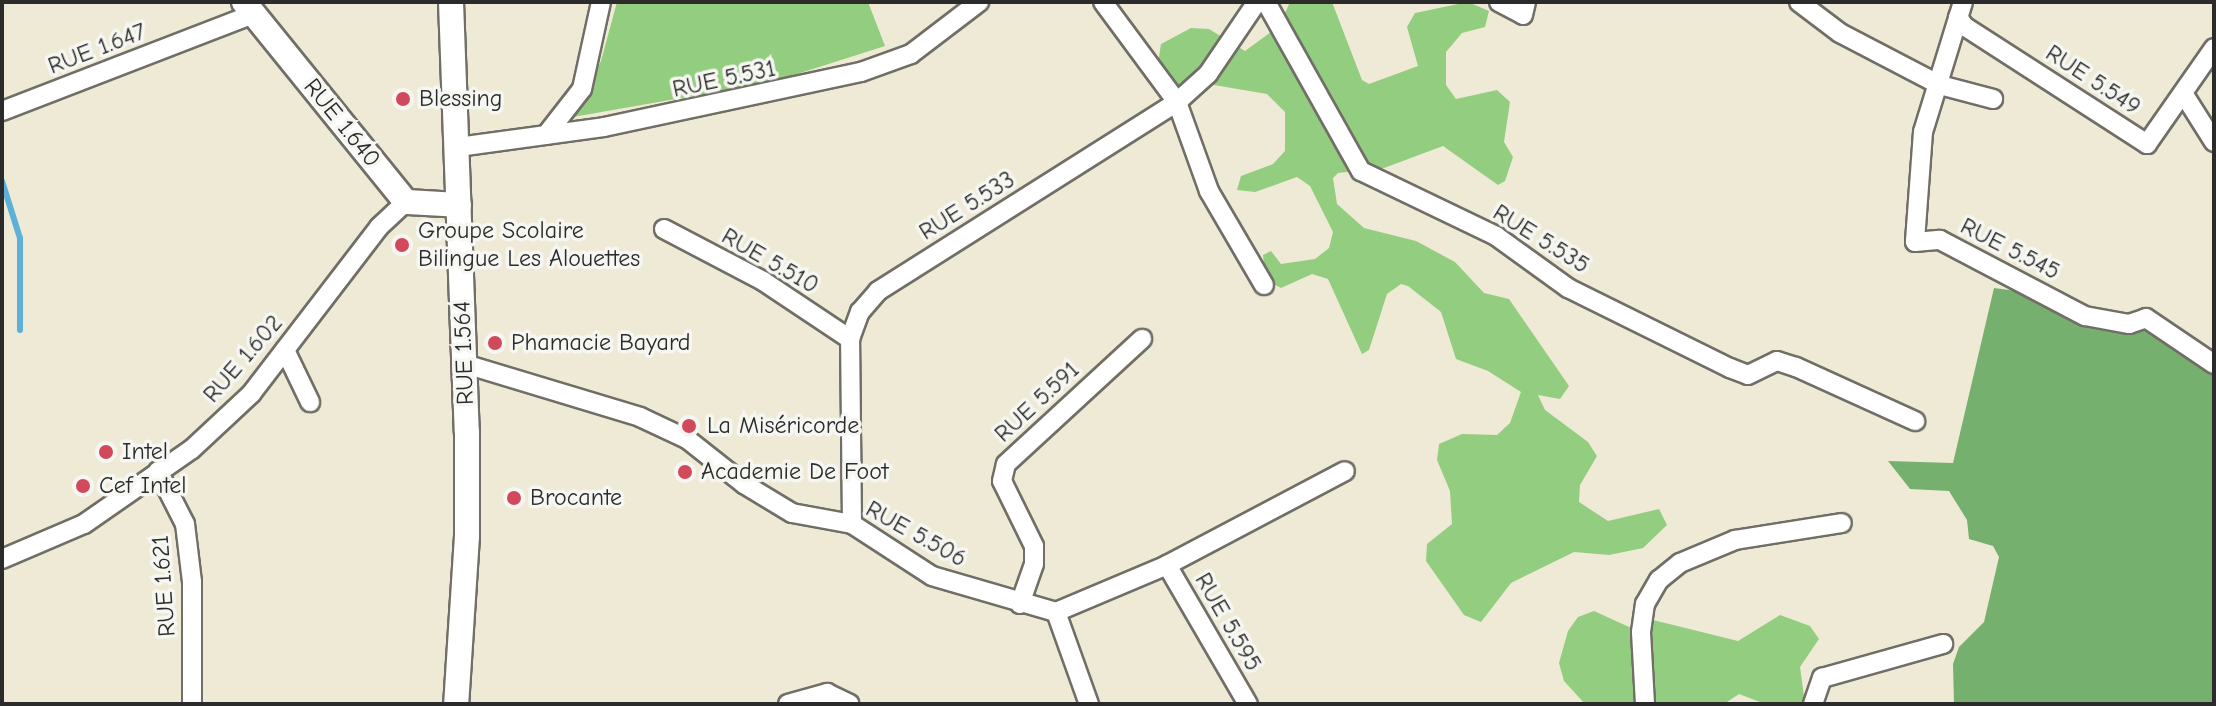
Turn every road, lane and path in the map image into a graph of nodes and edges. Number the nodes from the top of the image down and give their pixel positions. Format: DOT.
graph roads {
  1 [pos="451,2"];
  2 [pos="601,2"];
  3 [pos="979,2"];
  4 [pos="1103,2"];
  5 [pos="1257,2"];
  6 [pos="1266,2"];
  7 [pos="1499,2"];
  8 [pos="1526,2"];
  9 [pos="1799,2"];
  10 [pos="249,8"];
  11 [pos="1960,9"];
  12 [pos="2214,48"];
  13 [pos="1940,85"];
  14 [pos="2183,93"];
  15 [pos="1993,99"];
  16 [pos="1177,102"];
  17 [pos="2,111"];
  18 [pos="546,135"];
  19 [pos="2214,142"];
  20 [pos="458,147"];
  21 [pos="406,202"];
  22 [pos="459,205"];
  23 [pos="664,229"];
  24 [pos="1264,285"];
  25 [pos="850,339"];
  26 [pos="1142,339"];
  27 [pos="285,350"];
  28 [pos="465,364"];
  29 [pos="2214,364"];
  30 [pos="310,402"];
  31 [pos="1915,421"];
  32 [pos="158,471"];
  33 [pos="1345,471"];
  34 [pos="1842,523"];
  35 [pos="852,524"];
  36 [pos="2,559"];
  37 [pos="1167,565"];
  38 [pos="1020,604"];
  39 [pos="1056,612"];
  40 [pos="1943,644"];
  41 [pos="192,704"];
  42 [pos="456,704"];
  43 [pos="788,704"];
  44 [pos="850,704"];
  45 [pos="1089,704"];
  46 [pos="1248,704"];
  47 [pos="1645,704"];
  48 [pos="1813,704"];
  1 -- 20 [label="main road, RUE 1.564"];
  2 -- 18 [label="street"];
  3 -- 18 [label="street, RUE 5.531"];
  4 -- 16 [label="street"];
  5 -- 16 [label="street, RUE 5.533"];
  6 -- 31 [label="street, RUE 5.535"];
  7 -- 8 [label="street"];
  9 -- 13 [label="street"];
  10 -- 17 [label="street, RUE 1.647"];
  10 -- 21 [label="main road, RUE 1.640"];
  11 -- 13 [label="street, RUE 5.545"];
  11 -- 14 [label="street, RUE 5.549"];
  12 -- 14 [label="street, RUE 5.549"];
  13 -- 15 [label="street"];
  13 -- 29 [label="street, RUE 5.545"];
  14 -- 19 [label="street"];
  16 -- 24 [label="street"];
  16 -- 25 [label="street, RUE 5.533"];
  18 -- 20 [label="street, RUE 5.531"];
  20 -- 22 [label="main road, RUE 1.564"];
  21 -- 22 [label="main road"];
  21 -- 27 [label="street, RUE 1.602"];
  22 -- 28 [label="main road, RUE 1.564"];
  23 -- 25 [label="street, RUE 5.510"];
  25 -- 35 [label="street, RUE 5.533"];
  26 -- 38 [label="street, RUE 5.591"];
  27 -- 30 [label="street"];
  27 -- 32 [label="street, RUE 1.602"];
  28 -- 35 [label="street, RUE 5.506"];
  28 -- 42 [label="main road, RUE 1.564"];
  32 -- 36 [label="street, RUE 1.602"];
  32 -- 41 [label="street, RUE 1.621"];
  33 -- 37 [label="street"];
  34 -- 47 [label="street"];
  35 -- 38 [label="street, RUE 5.506"];
  37 -- 39 [label="street"];
  37 -- 46 [label="street, RUE 5.595"];
  38 -- 39 [label="street, RUE 5.506"];
  39 -- 45 [label="street"];
  40 -- 48 [label="street"];
  43 -- 44 [label="street"];
}
